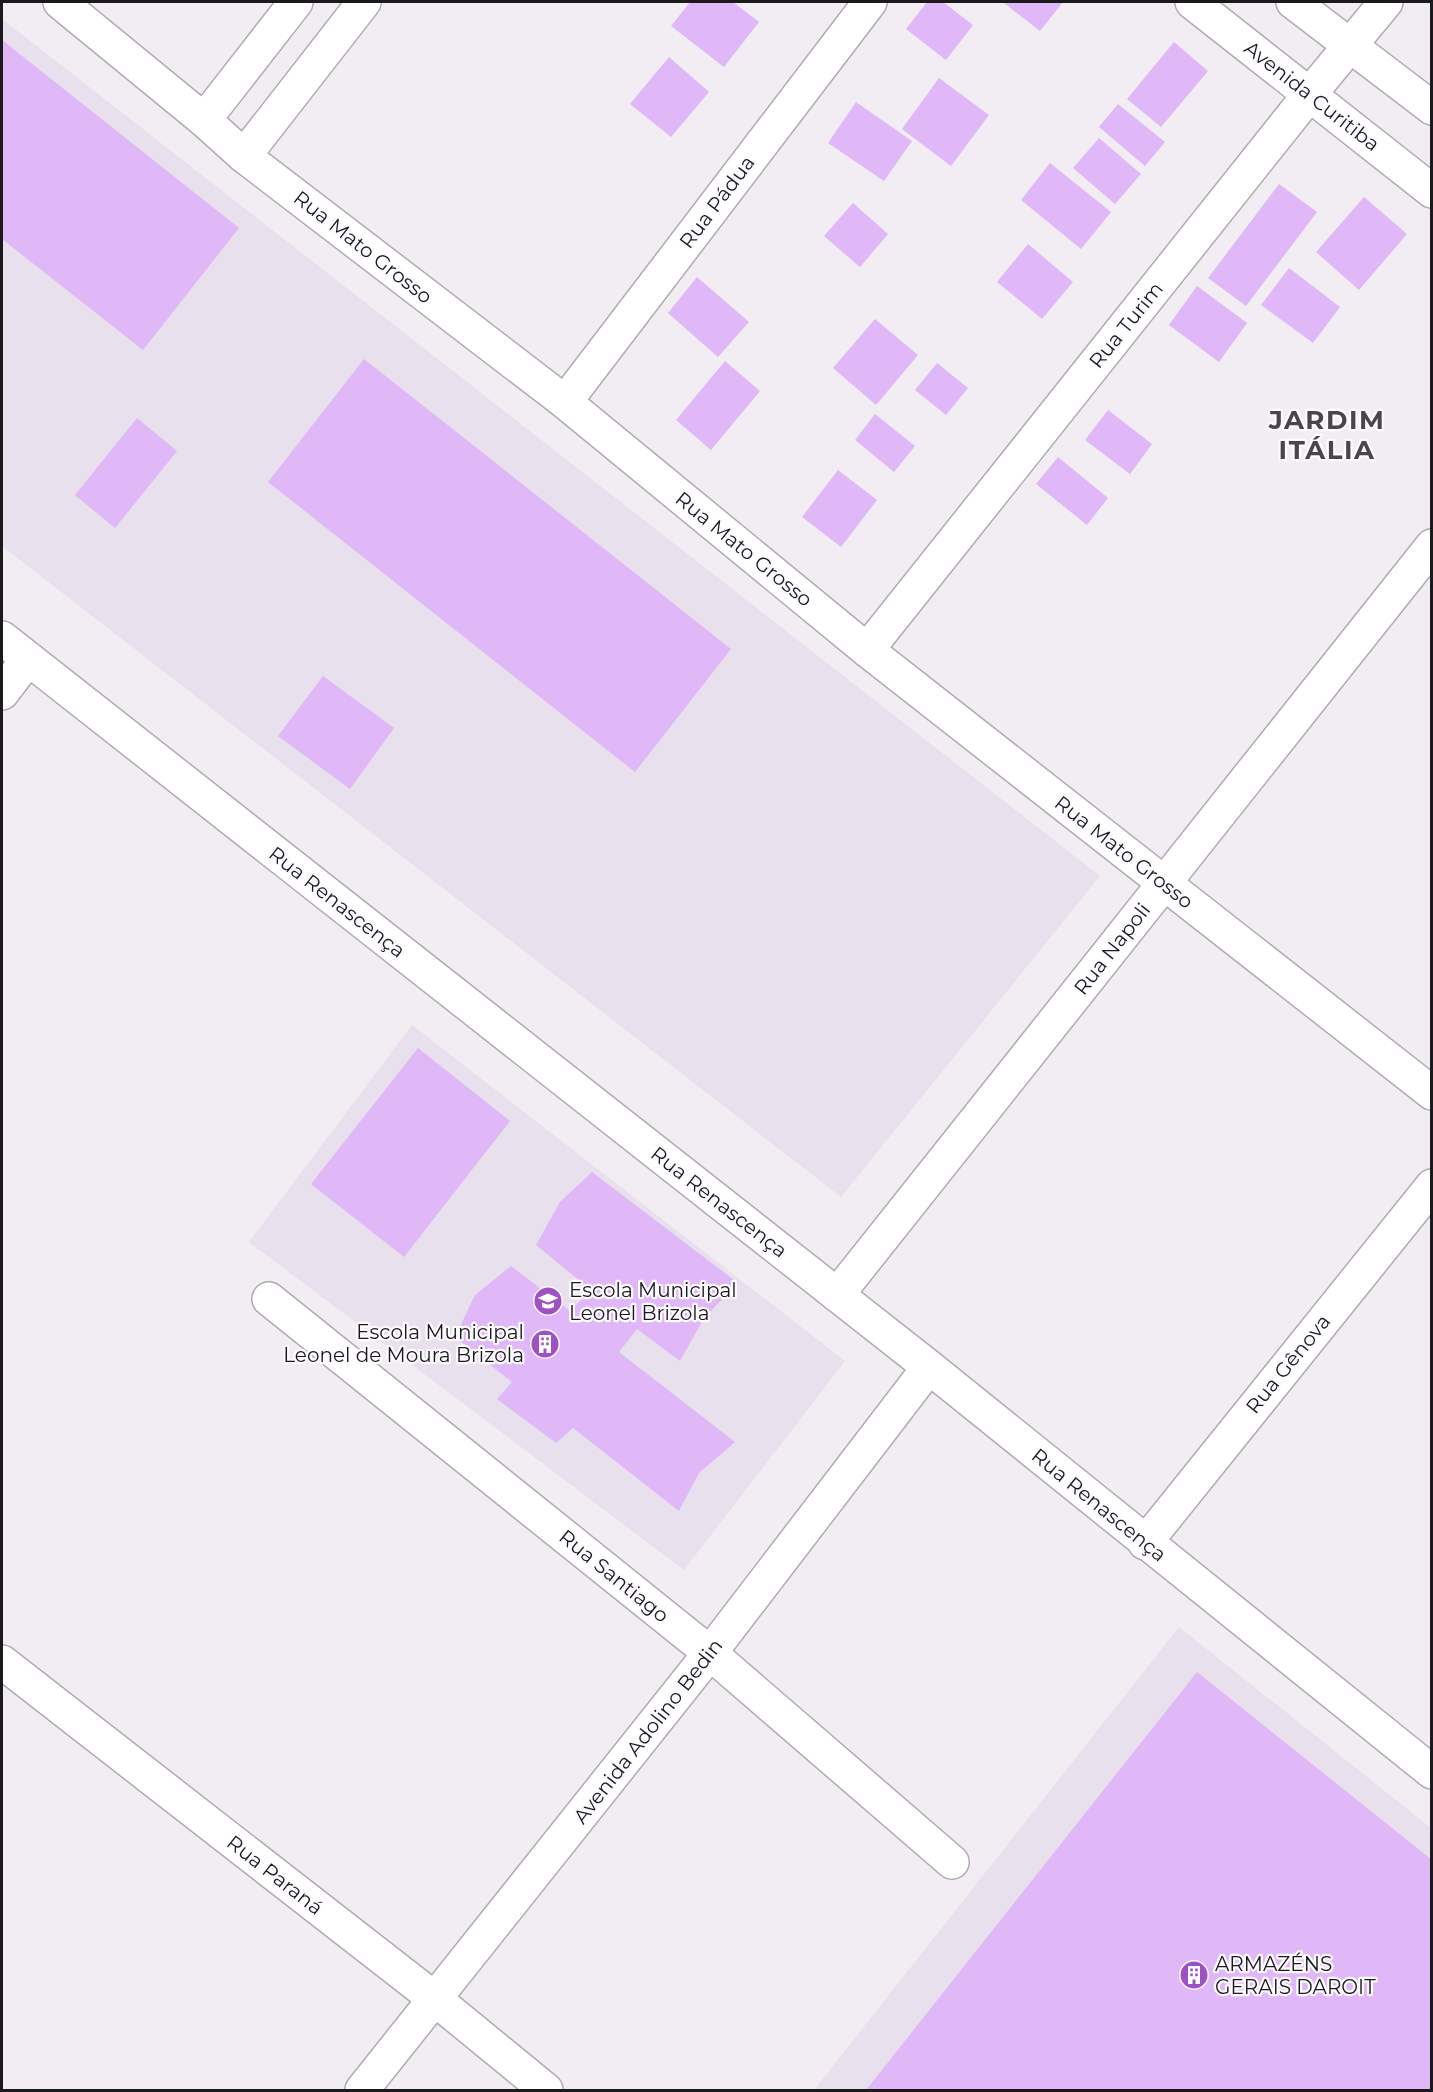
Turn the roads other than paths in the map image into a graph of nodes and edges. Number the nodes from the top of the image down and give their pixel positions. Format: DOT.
graph roads {
  1 [pos="60,2"];
  2 [pos="296,2"];
  3 [pos="364,2"];
  4 [pos="870,2"];
  5 [pos="1192,2"];
  6 [pos="1293,2"];
  7 [pos="1386,2"];
  8 [pos="1352,45"];
  9 [pos="1310,95"];
  10 [pos="1431,108"];
  11 [pos="204,120"];
  12 [pos="244,156"];
  13 [pos="1431,191"];
  14 [pos="565,402"];
  15 [pos="1431,546"];
  16 [pos="2,638"];
  17 [pos="867,650"];
  18 [pos="28,659"];
  19 [pos="2,693"];
  20 [pos="1164,884"];
  21 [pos="1431,1093"];
  22 [pos="1431,1186"];
  23 [pos="837,1295"];
  24 [pos="269,1299"];
  25 [pos="929,1367"];
  26 [pos="1145,1543"];
  27 [pos="710,1653"];
  28 [pos="2,1662"];
  29 [pos="1431,1773"];
  30 [pos="952,1862"];
  31 [pos="435,1999"];
  32 [pos="362,2091"];
  33 [pos="546,2091"];
  1 -- 11 [label="street, Rua Mato Grosso"];
  2 -- 11 [label="street"];
  3 -- 12 [label="street"];
  4 -- 14 [label="street, Rua Pádua"];
  5 -- 9 [label="street, Avenida Curitiba"];
  6 -- 8 [label="street"];
  7 -- 8 [label="street, Rua Turim"];
  8 -- 9 [label="street, Rua Turim"];
  8 -- 10 [label="street"];
  9 -- 13 [label="street, Avenida Curitiba"];
  9 -- 17 [label="street, Rua Turim"];
  11 -- 12 [label="street, Rua Mato Grosso"];
  12 -- 14 [label="street, Rua Mato Grosso"];
  14 -- 17 [label="street, Rua Mato Grosso"];
  15 -- 20 [label="street, Rua Napoli"];
  16 -- 18 [label="street, Rua Renascença"];
  17 -- 20 [label="street, Rua Mato Grosso"];
  18 -- 19 [label="street"];
  18 -- 23 [label="street, Rua Renascença"];
  20 -- 21 [label="street, Rua Mato Grosso"];
  20 -- 23 [label="street, Rua Napoli"];
  22 -- 26 [label="street, Rua Gênova"];
  23 -- 25 [label="street, Rua Renascença"];
  24 -- 27 [label="street, Rua Santiago"];
  25 -- 26 [label="street, Rua Renascença"];
  25 -- 27 [label="street, Avenida Adolino Bedin"];
  26 -- 29 [label="street, Rua Renascença"];
  27 -- 30 [label="street, Rua Santiago"];
  27 -- 31 [label="street, Avenida Adolino Bedin"];
  28 -- 31 [label="street, Rua Paraná"];
  31 -- 32 [label="street, Avenida Adolino Bedin"];
  31 -- 33 [label="street, Rua Paraná"];
}
